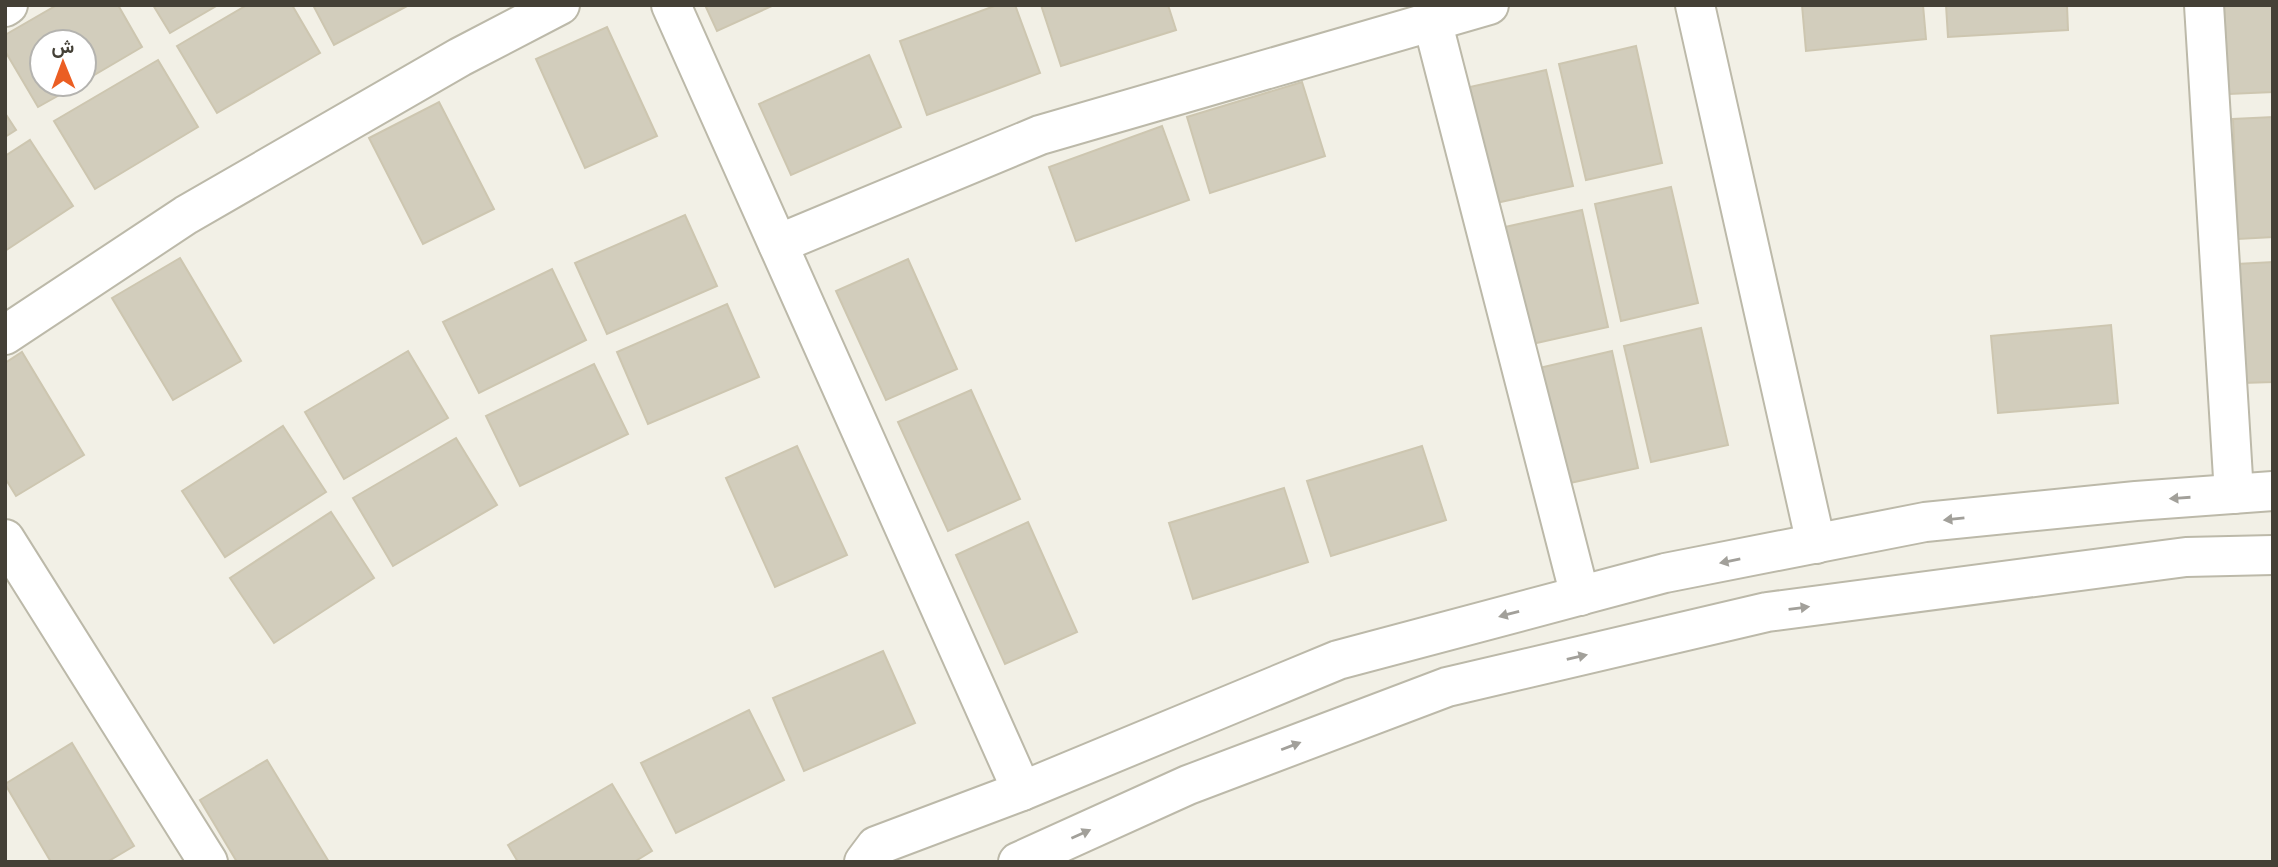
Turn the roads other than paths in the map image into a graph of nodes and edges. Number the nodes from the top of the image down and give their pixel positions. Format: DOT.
graph roads {
  1 [pos="560,5"];
  2 [pos="671,5"];
  3 [pos="1489,5"];
  4 [pos="1695,5"];
  5 [pos="2204,5"];
  6 [pos="1433,20"];
  7 [pos="778,244"];
  8 [pos="5,335"];
  9 [pos="2273,491"];
  10 [pos="2234,494"];
  11 [pos="5,539"];
  12 [pos="1816,544"];
  13 [pos="2273,555"];
  14 [pos="1580,596"];
  15 [pos="1022,791"];
  16 [pos="208,862"];
  17 [pos="864,862"];
  18 [pos="1018,862"];
  1 -- 8 [label="street"];
  2 -- 7 [label="street"];
  3 -- 6 [label="street"];
  4 -- 12 [label="street"];
  5 -- 10 [label="street"];
  6 -- 7 [label="street"];
  6 -- 14 [label="street"];
  7 -- 15 [label="street"];
  9 -- 10 [label="street"];
  10 -- 12 [label="street, one-way"];
  11 -- 16 [label="street"];
  12 -- 14 [label="street, one-way"];
  18 -- 13 [label="street, one-way"];
  14 -- 15 [label="street, one-way"];
  15 -- 17 [label="street"];
}
